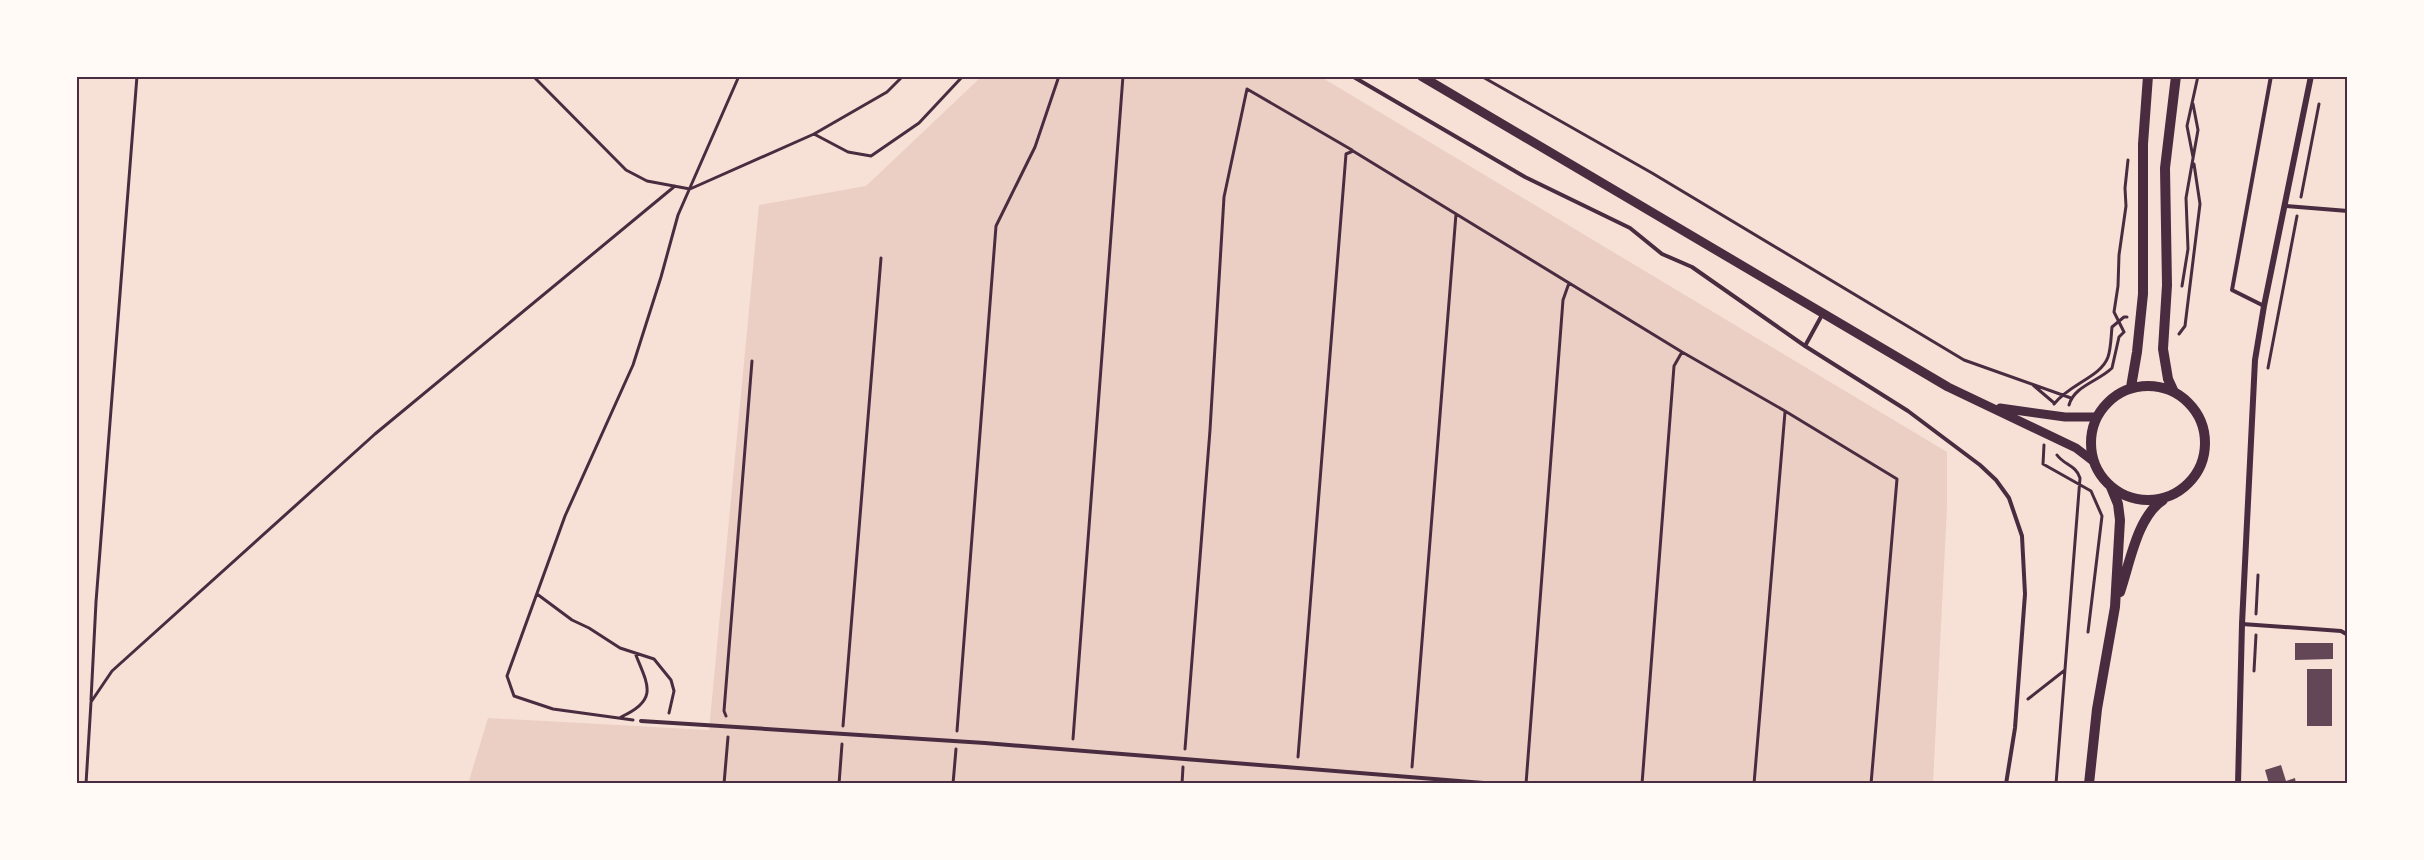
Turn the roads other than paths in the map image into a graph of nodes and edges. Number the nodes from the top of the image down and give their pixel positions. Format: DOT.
graph roads {
  1 [pos="1352,76"];
  2 [pos="1421,76"];
  3 [pos="2148,76"];
  4 [pos="2176,76"];
  5 [pos="2271,76"];
  6 [pos="2311,76"];
  7 [pos="2286,206"];
  8 [pos="2348,211"];
  9 [pos="2264,306"];
  10 [pos="1824,312"];
  11 [pos="1805,346"];
  12 [pos="2131,387"];
  13 [pos="2174,392"];
  14 [pos="1992,406"];
  15 [pos="2097,417"];
  16 [pos="2093,461"];
  17 [pos="2110,487"];
  18 [pos="2166,498"];
  19 [pos="2115,607"];
  20 [pos="2242,624"];
  21 [pos="2348,635"];
  22 [pos="641,721"];
  23 [pos="1496,783"];
  24 [pos="2006,783"];
  25 [pos="2089,783"];
  26 [pos="2238,783"];
  1 -- 11 [label="lane"];
  2 -- 10 [label="street"];
  3 -- 12 [label="main road"];
  4 -- 13 [label="main road"];
  5 -- 9 [label="lane"];
  6 -- 7 [label="street"];
  7 -- 8 [label="lane"];
  7 -- 9 [label="street"];
  9 -- 20 [label="street"];
  10 -- 11 [label="lane"];
  10 -- 14 [label="street"];
  11 -- 24 [label="lane"];
  12 -- 13 [label="main road"];
  12 -- 15 [label="main road"];
  13 -- 18 [label="main road"];
  14 -- 15 [label="street"];
  14 -- 16 [label="street"];
  15 -- 16 [label="main road"];
  16 -- 17 [label="main road"];
  17 -- 18 [label="main road"];
  17 -- 19 [label="main road"];
  18 -- 19 [label="main road"];
  19 -- 25 [label="main road"];
  20 -- 21 [label="lane"];
  20 -- 26 [label="street"];
  22 -- 23 [label="lane"];
}
